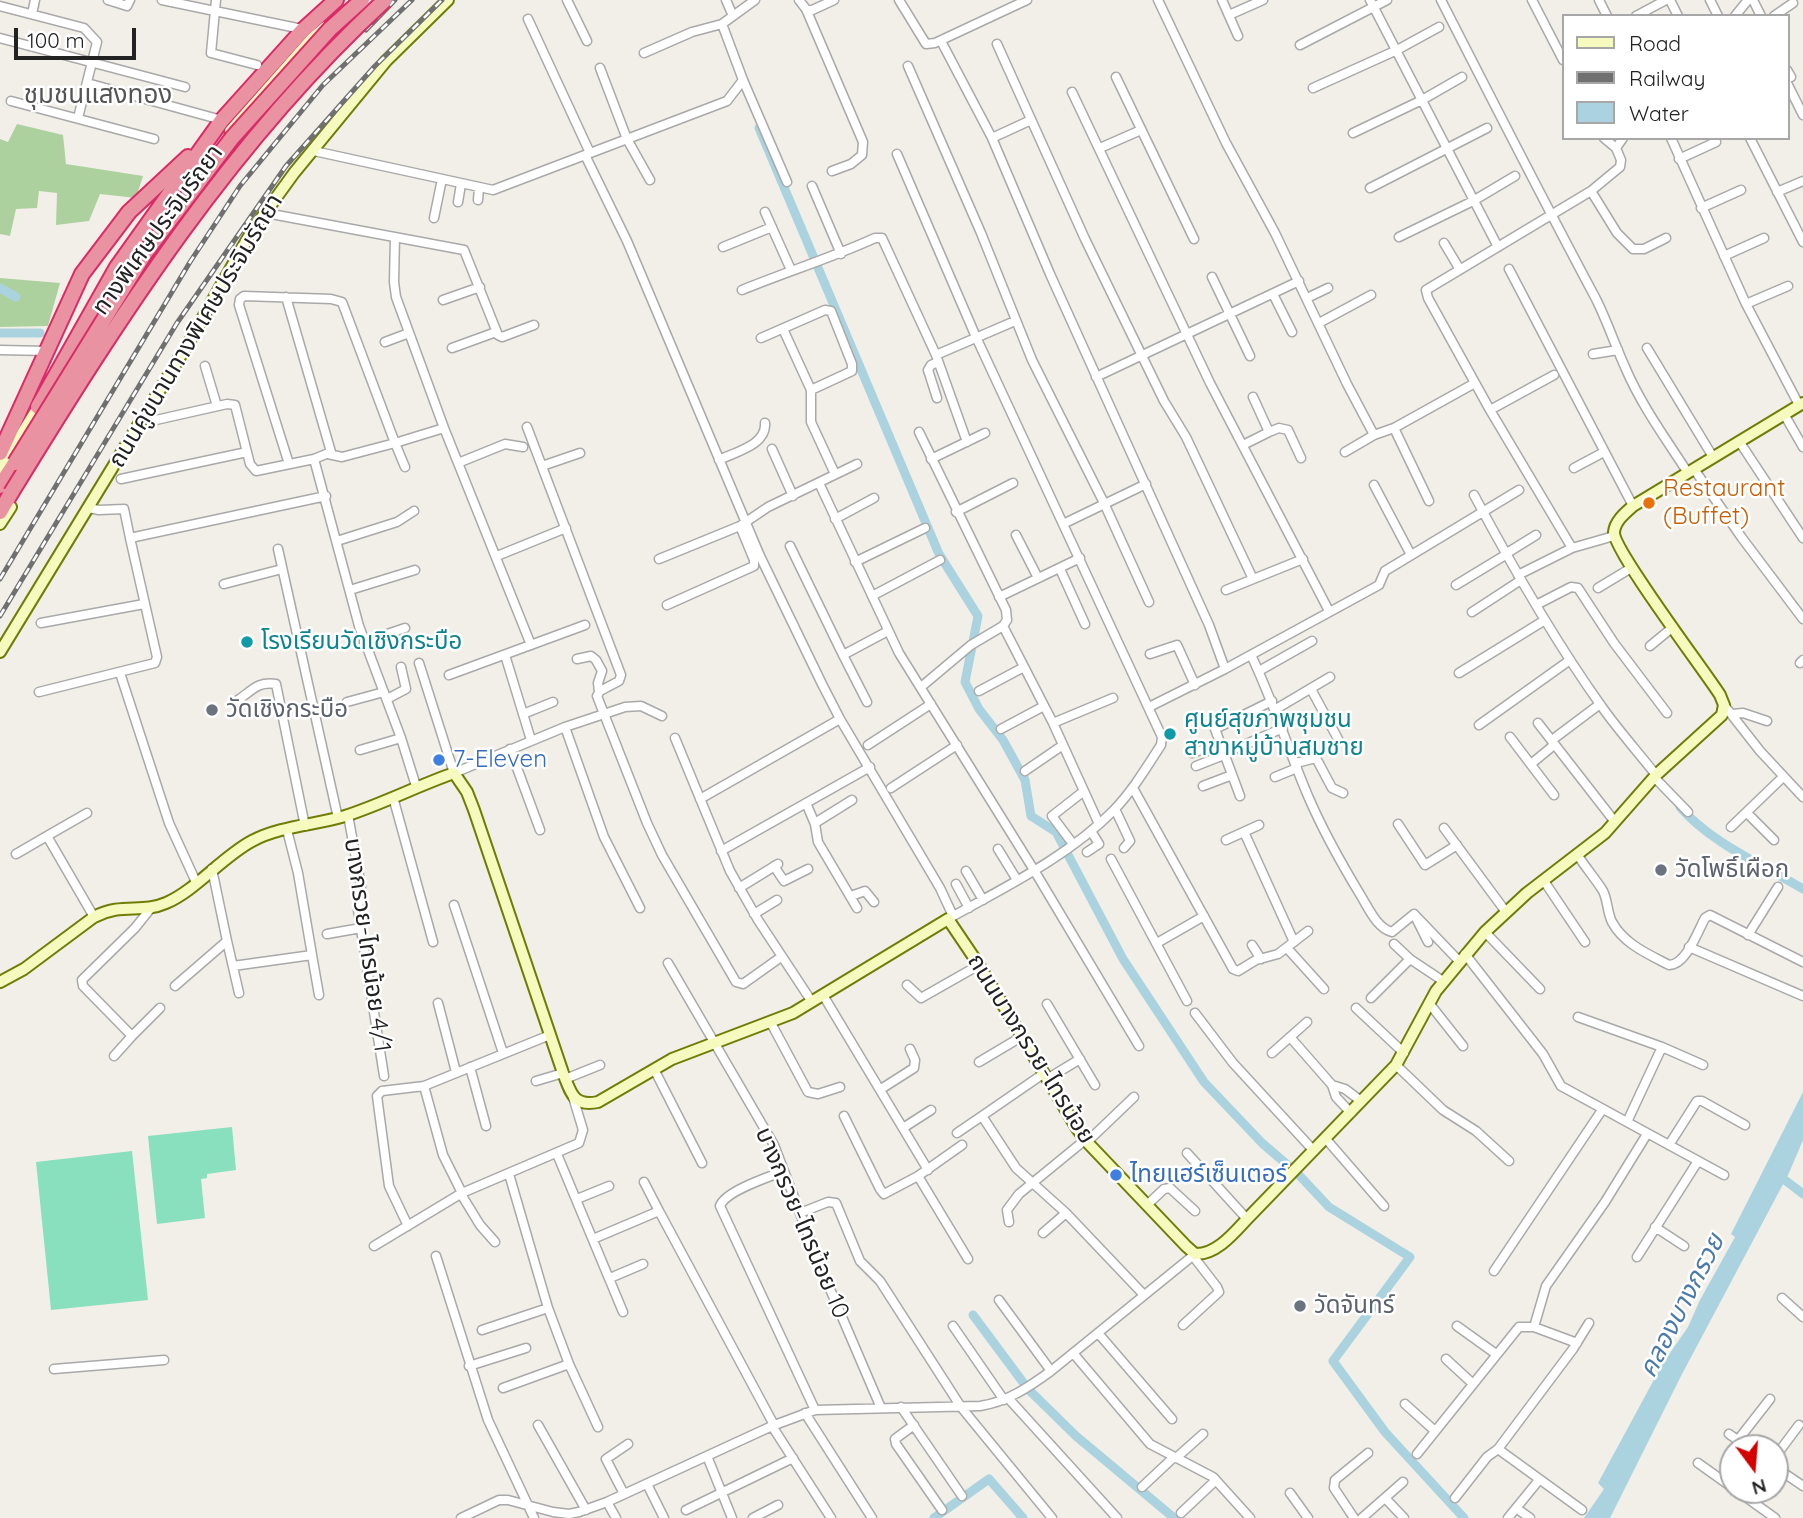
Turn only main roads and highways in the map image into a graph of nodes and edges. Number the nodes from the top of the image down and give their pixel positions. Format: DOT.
graph roads {
  1 [pos="336,0"];
  2 [pos="359,0"];
  3 [pos="385,0"];
  4 [pos="449,0"];
  5 [pos="205,144"];
  6 [pos="1801,404"];
  7 [pos="45,406"];
  8 [pos="0,453"];
  9 [pos="0,469"];
  10 [pos="0,486"];
  11 [pos="0,512"];
  12 [pos="0,524"];
  13 [pos="0,652"];
  14 [pos="0,982"];
  1 -- 5 [label="highway"];
  2 -- 7 [label="main road"];
  2 -- 10 [label="highway, ทางพิเศษประจิมรัถยา, bridge"];
  3 -- 11 [label="highway, ทางพิเศษประจิมรัถยา, bridge"];
  4 -- 13 [label="main road, ถนนคู่ขนานทางพิเศษประจิมรัถยา"];
  5 -- 7 [label="highway"];
  5 -- 8 [label="highway"];
  6 -- 14 [label="main road, ถนนบางกรวย-ไทรน้อย"];
  7 -- 9 [label="main road"];
  7 -- 12 [label="main road"];
}
